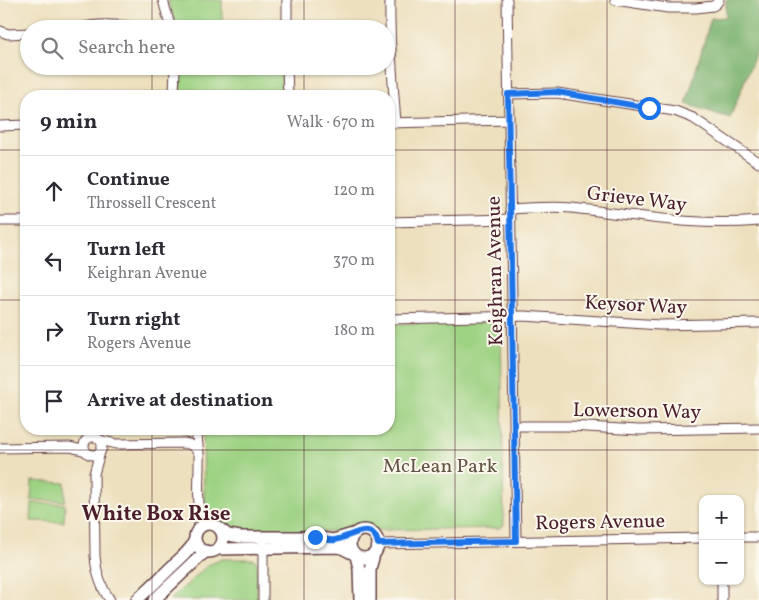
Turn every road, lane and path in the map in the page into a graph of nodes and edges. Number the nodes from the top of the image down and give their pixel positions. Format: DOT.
graph roads {
  1 [pos="163,0"];
  2 [pos="287,0"];
  3 [pos="390,0"];
  4 [pos="507,0"];
  5 [pos="615,0"];
  6 [pos="718,0"];
  7 [pos="169,20"];
  8 [pos="287,20"];
  9 [pos="390,20"];
  10 [pos="0,31"];
  11 [pos="20,33"];
  12 [pos="175,75"];
  13 [pos="288,75"];
  14 [pos="391,75"];
  15 [pos="174,90"];
  16 [pos="288,90"];
  17 [pos="391,90"];
  18 [pos="508,94"];
  19 [pos="509,120"];
  20 [pos="395,123"];
  21 [pos="20,125"];
  22 [pos="0,126"];
  23 [pos="759,163"];
  24 [pos="510,209"];
  25 [pos="511,219"];
  26 [pos="759,220"];
  27 [pos="0,221"];
  28 [pos="20,221"];
  29 [pos="395,222"];
  30 [pos="512,317"];
  31 [pos="395,319"];
  32 [pos="759,323"];
  33 [pos="514,426"];
  34 [pos="759,428"];
  35 [pos="89,435"];
  36 [pos="97,435"];
  37 [pos="197,435"];
  38 [pos="99,439"];
  39 [pos="116,444"];
  40 [pos="87,446"];
  41 [pos="0,448"];
  42 [pos="100,451"];
  43 [pos="198,453"];
  44 [pos="94,474"];
  45 [pos="204,525"];
  46 [pos="219,528"];
  47 [pos="356,533"];
  48 [pos="744,537"];
  49 [pos="759,537"];
  50 [pos="699,538"];
  51 [pos="195,539"];
  52 [pos="516,541"];
  53 [pos="263,543"];
  54 [pos="376,549"];
  55 [pos="212,550"];
  56 [pos="355,555"];
  57 [pos="722,585"];
  58 [pos="147,598"];
  59 [pos="110,600"];
  60 [pos="264,600"];
  61 [pos="360,600"];
  62 [pos="370,600"];
  63 [pos="722,600"];
  1 -- 7 [label="street"];
  2 -- 8 [label="street"];
  3 -- 9 [label="street"];
  4 -- 18 [label="street, Keighran Avenue"];
  5 -- 6 [label="street"];
  10 -- 11 [label="street"];
  12 -- 15 [label="street"];
  13 -- 16 [label="street"];
  14 -- 17 [label="street"];
  18 -- 19 [label="street, Keighran Avenue"];
  18 -- 23 [label="street"];
  19 -- 20 [label="street"];
  19 -- 24 [label="street, Keighran Avenue"];
  21 -- 22 [label="street"];
  24 -- 25 [label="street, Keighran Avenue"];
  24 -- 26 [label="street, Grieve Way"];
  25 -- 29 [label="street"];
  25 -- 30 [label="street, Keighran Avenue"];
  27 -- 28 [label="street"];
  30 -- 31 [label="street, Keysor Way"];
  30 -- 32 [label="street, Keysor Way"];
  30 -- 33 [label="street, Keighran Avenue"];
  33 -- 34 [label="street, Lowerson Way"];
  33 -- 52 [label="street, Keighran Avenue"];
  35 -- 40 [label="street"];
  36 -- 38 [label="street"];
  37 -- 43 [label="street"];
  38 -- 39 [label="street"];
  38 -- 40 [label="street"];
  38 -- 42 [label="street"];
  39 -- 42 [label="street"];
  39 -- 43 [label="street"];
  40 -- 41 [label="street"];
  40 -- 42 [label="street"];
  40 -- 44 [label="street"];
  42 -- 44 [label="street"];
  43 -- 45 [label="street"];
  44 -- 59 [label="street"];
  45 -- 46 [label="street"];
  45 -- 51 [label="street"];
  46 -- 53 [label="street, Rogers Avenue"];
  46 -- 55 [label="street"];
  47 -- 53 [label="street, Rogers Avenue"];
  47 -- 54 [label="street"];
  47 -- 56 [label="street"];
  48 -- 49 [label="street"];
  50 -- 52 [label="street, Rogers Avenue"];
  51 -- 55 [label="street"];
  51 -- 58 [label="street"];
  52 -- 54 [label="street, Rogers Avenue"];
  53 -- 55 [label="street, Rogers Avenue"];
  53 -- 56 [label="street, Rogers Avenue"];
  53 -- 60 [label="street"];
  54 -- 56 [label="street, Rogers Avenue"];
  54 -- 62 [label="street"];
  55 -- 58 [label="street"];
  56 -- 61 [label="street"];
  57 -- 63 [label="street"];
}
